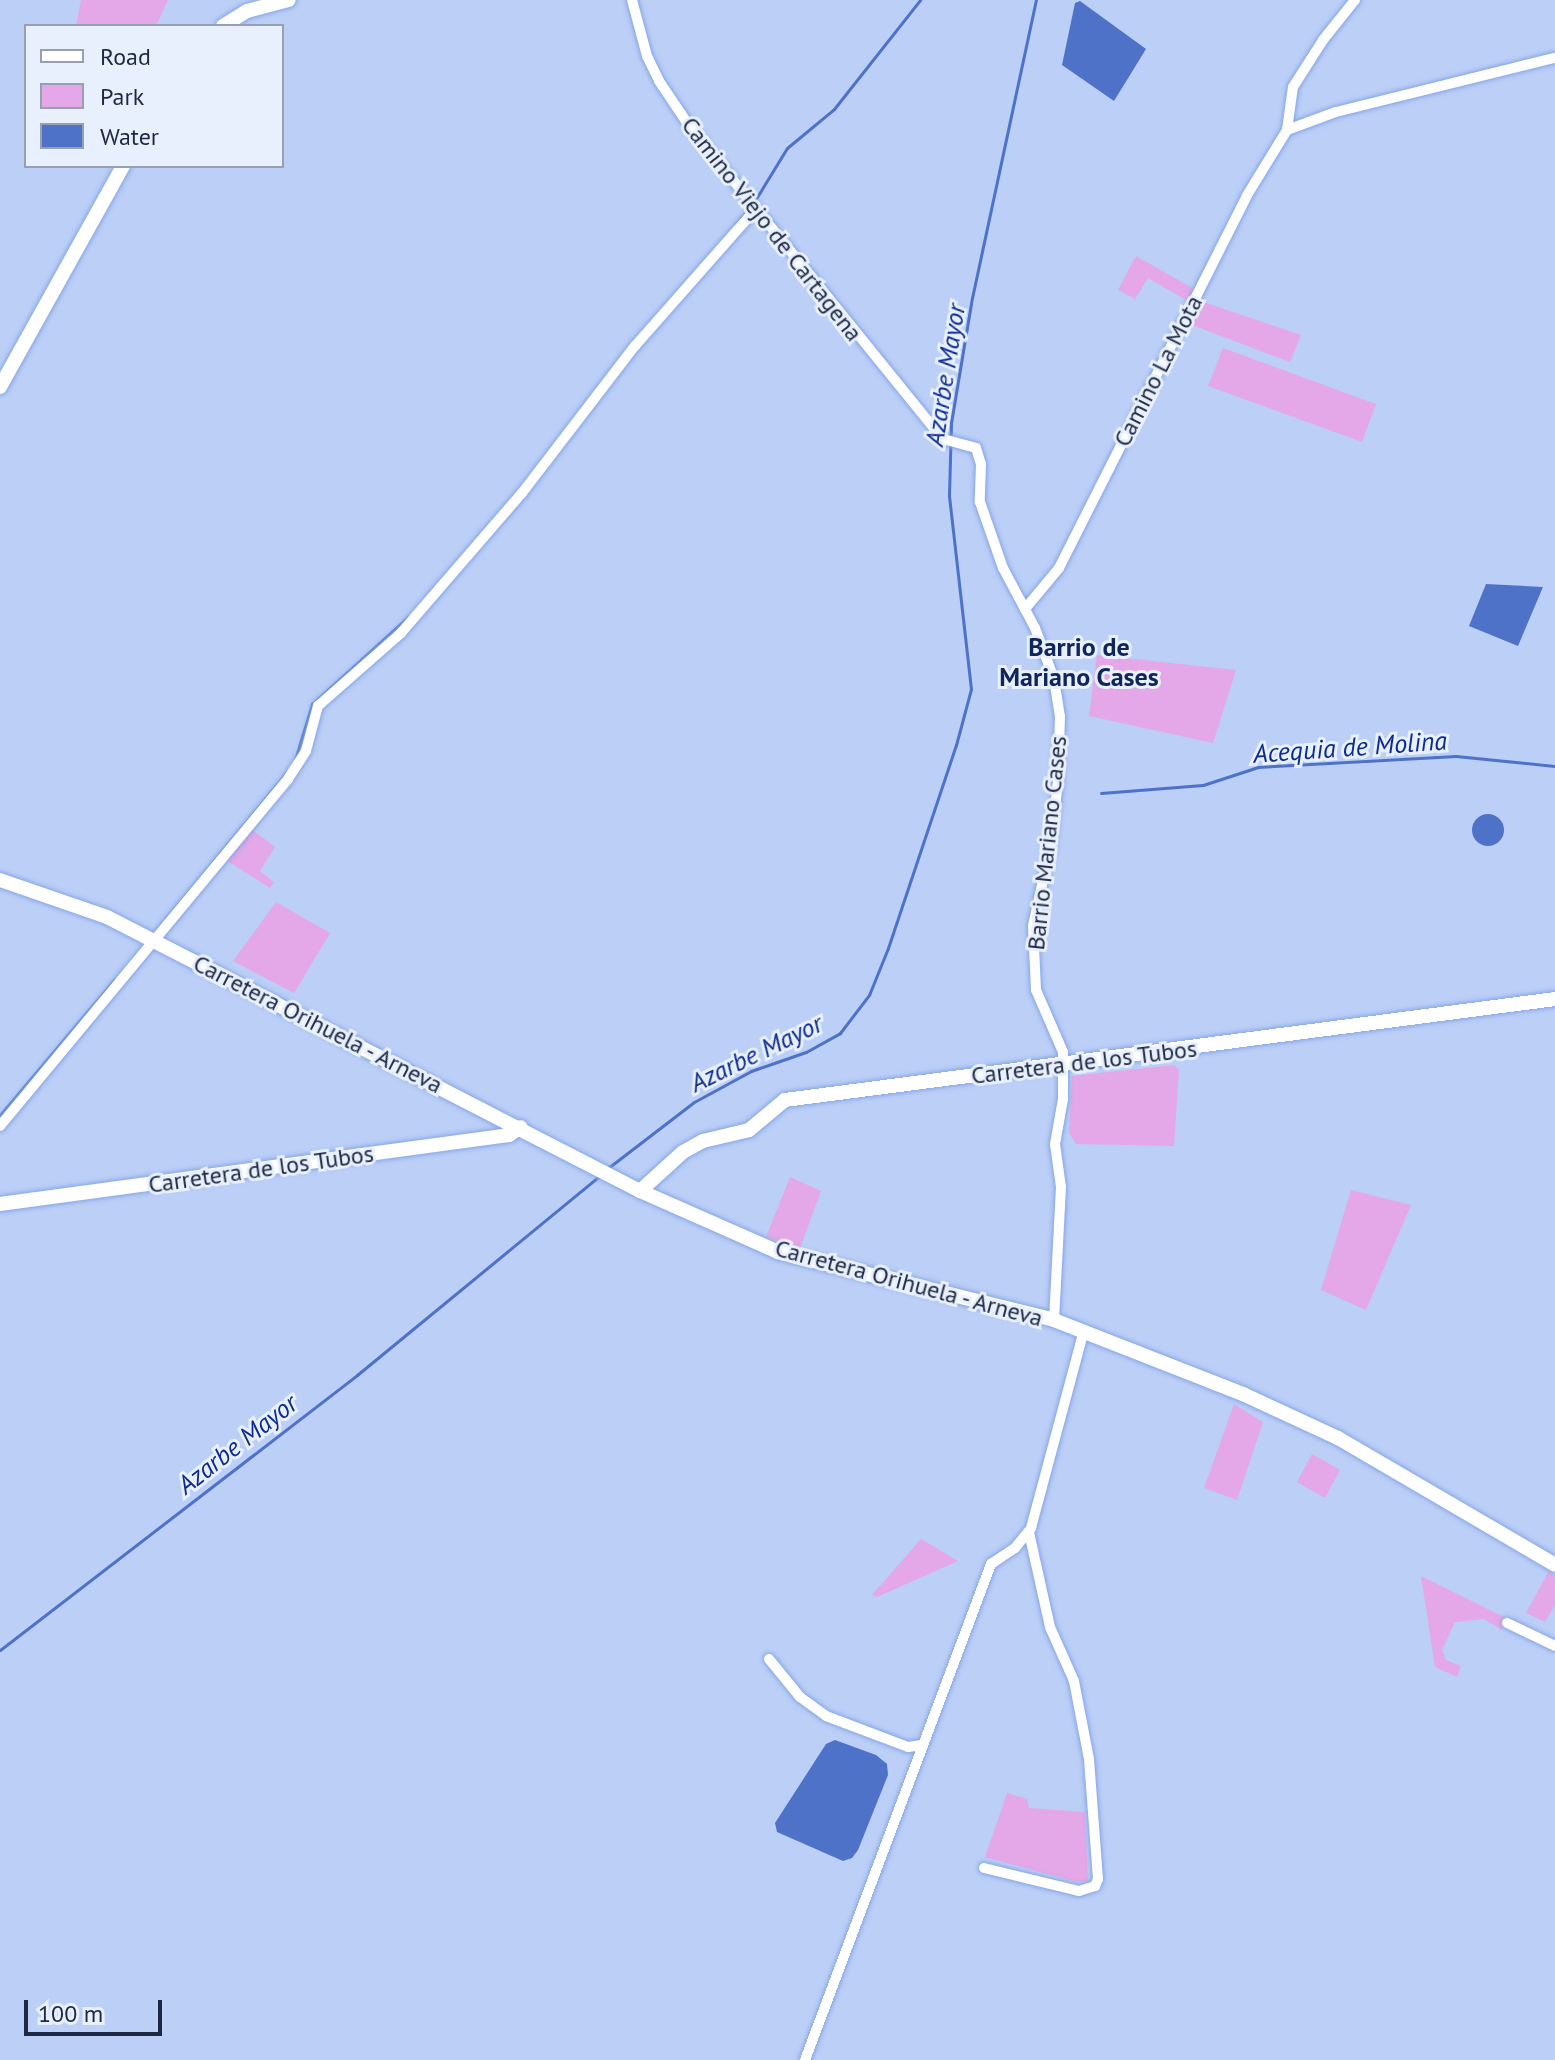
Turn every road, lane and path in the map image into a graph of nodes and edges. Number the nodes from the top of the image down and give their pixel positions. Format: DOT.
graph roads {
  1 [pos="289,0"];
  2 [pos="641,0"];
  3 [pos="1355,0"];
  4 [pos="633,5"];
  5 [pos="226,24"];
  6 [pos="1555,58"];
  7 [pos="1287,130"];
  8 [pos="122,168"];
  9 [pos="755,210"];
  10 [pos="0,387"];
  11 [pos="970,443"];
  12 [pos="1025,609"];
  13 [pos="0,880"];
  14 [pos="151,939"];
  15 [pos="1555,999"];
  16 [pos="1063,1065"];
  17 [pos="0,1126"];
  18 [pos="521,1127"];
  19 [pos="640,1191"];
  20 [pos="0,1204"];
  21 [pos="1054,1320"];
  22 [pos="1084,1330"];
  23 [pos="1029,1532"];
  24 [pos="1555,1565"];
  25 [pos="1507,1623"];
  26 [pos="1555,1646"];
  27 [pos="769,1659"];
  28 [pos="922,1745"];
  29 [pos="984,1868"];
  30 [pos="805,2060"];
  1 -- 5 [label="main road"];
  2 -- 4 [label="street"];
  3 -- 7 [label="street"];
  4 -- 9 [label="street, Camino Viejo de Cartagena"];
  6 -- 7 [label="street"];
  7 -- 12 [label="street, Camino La Mota"];
  8 -- 10 [label="main road"];
  9 -- 11 [label="street, Camino Viejo de Cartagena"];
  9 -- 14 [label="street"];
  11 -- 12 [label="street, Barrio Mariano Cases"];
  12 -- 16 [label="street, Barrio Mariano Cases"];
  13 -- 14 [label="main road, Carretera Orihuela - Arneva"];
  14 -- 17 [label="street"];
  14 -- 18 [label="main road, Carretera Orihuela - Arneva"];
  15 -- 16 [label="main road, Carretera de los Tubos"];
  16 -- 19 [label="main road, Carretera de los Tubos"];
  16 -- 21 [label="street, Barrio Mariano Cases"];
  18 -- 19 [label="main road, Carretera Orihuela - Arneva"];
  18 -- 20 [label="main road, Carretera de los Tubos"];
  19 -- 21 [label="main road, Carretera Orihuela - Arneva"];
  21 -- 22 [label="main road, Carretera Orihuela - Arneva"];
  22 -- 23 [label="street"];
  22 -- 24 [label="main road, Carretera Orihuela - Arneva"];
  23 -- 28 [label="street"];
  23 -- 29 [label="street"];
  25 -- 26 [label="street"];
  27 -- 28 [label="street"];
  28 -- 30 [label="street"];
}
